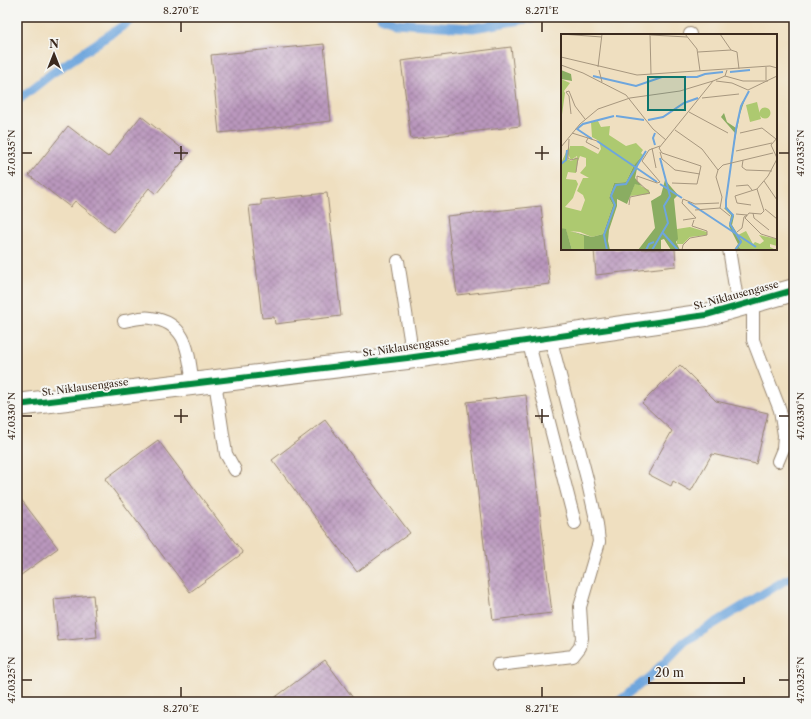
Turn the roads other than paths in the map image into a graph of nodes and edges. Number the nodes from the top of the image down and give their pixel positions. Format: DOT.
graph roads {
  1 [pos="729,250"];
  2 [pos="398,261"];
  3 [pos="794,290"];
  4 [pos="746,304"];
  5 [pos="124,321"];
  6 [pos="550,337"];
  7 [pos="528,340"];
  8 [pos="407,358"];
  9 [pos="215,382"];
  10 [pos="193,384"];
  11 [pos="17,405"];
  12 [pos="778,461"];
  13 [pos="235,470"];
  14 [pos="575,523"];
  15 [pos="498,665"];
  1 -- 4 [label="lane"];
  2 -- 8 [label="lane"];
  3 -- 4 [label="street, St. Niklausengasse"];
  4 -- 6 [label="street, St. Niklausengasse"];
  4 -- 12 [label="lane"];
  5 -- 10 [label="lane"];
  6 -- 7 [label="street, St. Niklausengasse"];
  6 -- 15 [label="lane"];
  7 -- 8 [label="street, St. Niklausengasse"];
  7 -- 14 [label="lane"];
  8 -- 9 [label="street, St. Niklausengasse"];
  9 -- 10 [label="street, St. Niklausengasse"];
  9 -- 13 [label="lane"];
  10 -- 11 [label="street, St. Niklausengasse"];
}
